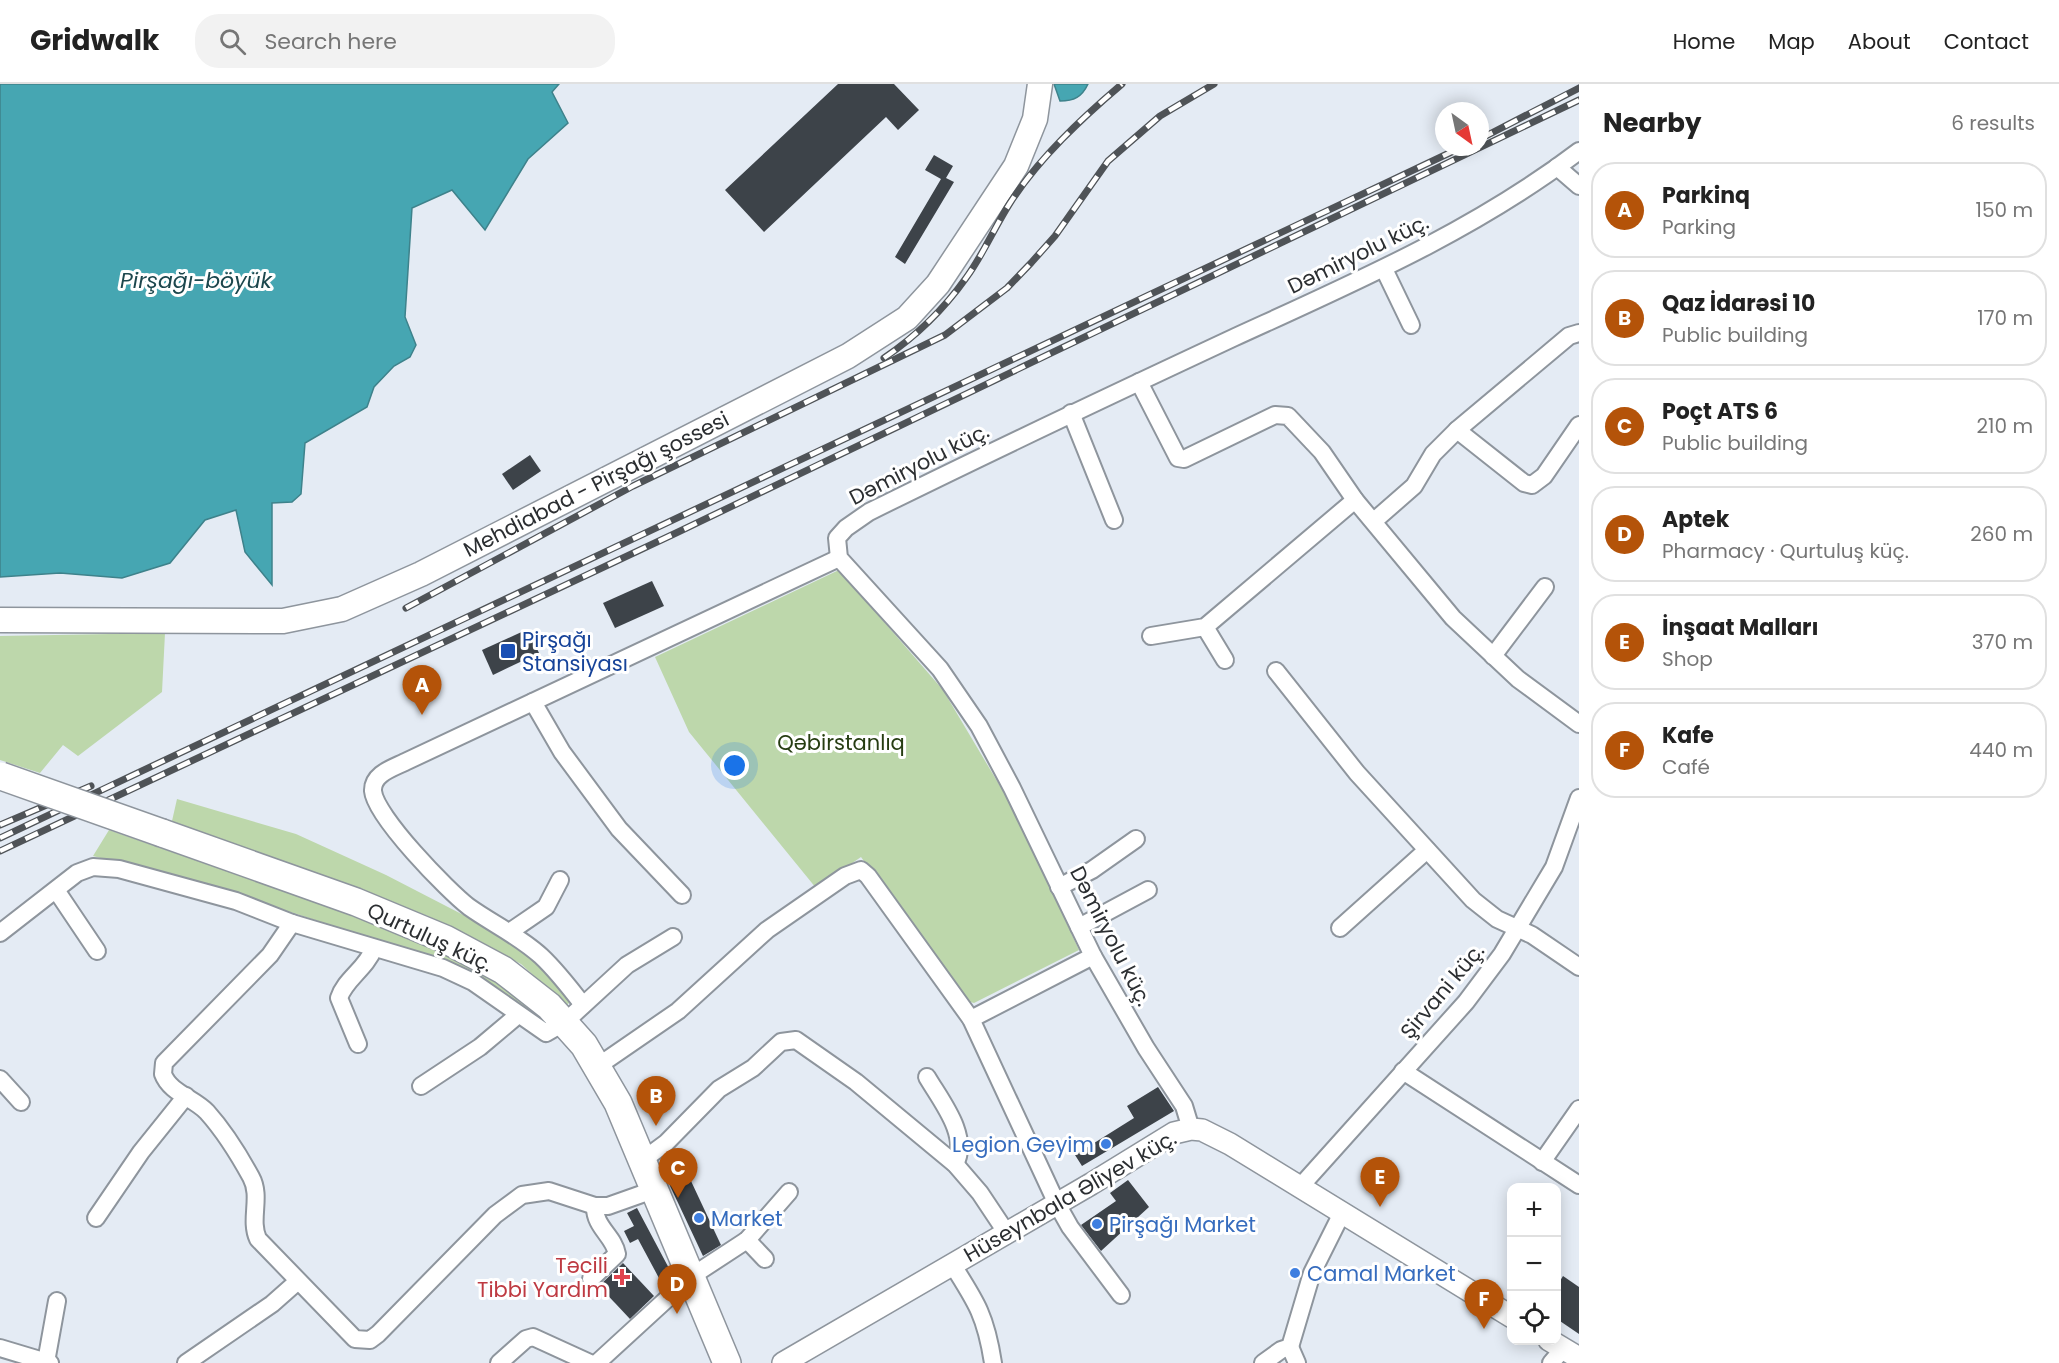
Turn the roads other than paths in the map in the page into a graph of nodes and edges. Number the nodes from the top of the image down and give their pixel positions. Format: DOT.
graph roads {
  1 [pos="1040,84"];
  2 [pos="1579,150"];
  3 [pos="1557,167"];
  4 [pos="1579,186"];
  5 [pos="1384,269"];
  6 [pos="1411,325"];
  7 [pos="1579,333"];
  8 [pos="1139,382"];
  9 [pos="1071,413"];
  10 [pos="1579,425"];
  11 [pos="1457,430"];
  12 [pos="1355,500"];
  13 [pos="1114,520"];
  14 [pos="1374,521"];
  15 [pos="839,558"];
  16 [pos="1545,587"];
  17 [pos="0,621"];
  18 [pos="1205,627"];
  19 [pos="1151,636"];
  20 [pos="1493,656"];
  21 [pos="1225,660"];
  22 [pos="1276,670"];
  23 [pos="533,702"];
  24 [pos="1579,724"];
  25 [pos="1,775"];
  26 [pos="1579,798"];
  27 [pos="1136,839"];
  28 [pos="1427,850"];
  29 [pos="560,880"];
  30 [pos="1059,887"];
  31 [pos="56,890"];
  32 [pos="1148,890"];
  33 [pos="682,895"];
  34 [pos="292,923"];
  35 [pos="1079,927"];
  36 [pos="1340,928"];
  37 [pos="1518,929"];
  38 [pos="511,931"];
  39 [pos="0,933"];
  40 [pos="673,937"];
  41 [pos="374,948"];
  42 [pos="98,951"];
  43 [pos="1093,956"];
  44 [pos="1579,967"];
  45 [pos="574,1013"];
  46 [pos="518,1015"];
  47 [pos="971,1019"];
  48 [pos="358,1044"];
  49 [pos="598,1066"];
  50 [pos="1403,1071"];
  51 [pos="927,1077"];
  52 [pos="0,1079"];
  53 [pos="421,1086"];
  54 [pos="186,1096"];
  55 [pos="21,1102"];
  56 [pos="1579,1109"];
  57 [pos="1191,1129"];
  58 [pos="644,1160"];
  59 [pos="1542,1162"];
  60 [pos="955,1164"];
  61 [pos="1579,1185"];
  62 [pos="1300,1187"];
  63 [pos="656,1189"];
  64 [pos="789,1192"];
  65 [pos="1057,1204"];
  66 [pos="595,1206"];
  67 [pos="1342,1213"];
  68 [pos="96,1218"];
  69 [pos="1006,1232"];
  70 [pos="747,1240"];
  71 [pos="765,1259"];
  72 [pos="952,1264"];
  73 [pos="692,1276"];
  74 [pos="591,1279"];
  75 [pos="298,1281"];
  76 [pos="1121,1294"];
  77 [pos="57,1301"];
  78 [pos="1507,1314"];
  79 [pos="1290,1347"];
  80 [pos="0,1348"];
  81 [pos="28,1360"];
  82 [pos="48,1362"];
  83 [pos="186,1363"];
  84 [pos="499,1363"];
  85 [pos="590,1363"];
  86 [pos="597,1363"];
  87 [pos="727,1363"];
  88 [pos="783,1363"];
  89 [pos="993,1363"];
  90 [pos="1263,1363"];
  91 [pos="1297,1363"];
  1 -- 17 [label="main road, Mehdiabad - Pirşağı şossesi"];
  2 -- 3 [label="street, Dəmiryolu küç."];
  3 -- 4 [label="street"];
  3 -- 5 [label="street, Dəmiryolu küç."];
  5 -- 6 [label="street"];
  5 -- 8 [label="street, Dəmiryolu küç."];
  7 -- 11 [label="street"];
  8 -- 9 [label="street, Dəmiryolu küç."];
  8 -- 12 [label="street"];
  9 -- 13 [label="street"];
  9 -- 15 [label="street, Dəmiryolu küç."];
  10 -- 11 [label="street"];
  11 -- 14 [label="street"];
  12 -- 14 [label="street"];
  12 -- 18 [label="street"];
  14 -- 20 [label="street"];
  15 -- 23 [label="street"];
  15 -- 30 [label="street, Dəmiryolu küç."];
  16 -- 20 [label="street"];
  18 -- 19 [label="street"];
  18 -- 21 [label="street"];
  20 -- 24 [label="street"];
  22 -- 28 [label="street"];
  23 -- 33 [label="street"];
  23 -- 38 [label="street"];
  25 -- 45 [label="main road, Qurtuluş küç., bridge"];
  26 -- 37 [label="street, Şirvani küç."];
  27 -- 30 [label="street"];
  28 -- 36 [label="street"];
  28 -- 37 [label="street"];
  29 -- 38 [label="street"];
  30 -- 35 [label="street, Dəmiryolu küç."];
  31 -- 34 [label="street"];
  31 -- 39 [label="street"];
  31 -- 42 [label="street"];
  32 -- 35 [label="street"];
  34 -- 41 [label="street"];
  34 -- 54 [label="street"];
  35 -- 43 [label="street, Dəmiryolu küç."];
  37 -- 44 [label="street"];
  37 -- 50 [label="street, Şirvani küç."];
  38 -- 45 [label="street"];
  40 -- 45 [label="street"];
  41 -- 46 [label="street"];
  41 -- 48 [label="street"];
  43 -- 47 [label="street"];
  43 -- 57 [label="street, Dəmiryolu küç."];
  45 -- 46 [label="street"];
  45 -- 49 [label="main road, Qurtuluş küç."];
  46 -- 53 [label="street"];
  47 -- 49 [label="street"];
  47 -- 65 [label="street"];
  49 -- 58 [label="main road, Qurtuluş küç."];
  50 -- 59 [label="street"];
  50 -- 62 [label="street, Şirvani küç."];
  51 -- 60 [label="street"];
  52 -- 55 [label="street"];
  54 -- 68 [label="street"];
  54 -- 75 [label="street"];
  56 -- 59 [label="street"];
  57 -- 62 [label="street, Hüseynbala Əliyev küç."];
  57 -- 65 [label="street, Hüseynbala Əliyev küç."];
  58 -- 60 [label="street"];
  58 -- 63 [label="main road, Qurtuluş küç."];
  59 -- 61 [label="street"];
  60 -- 69 [label="street"];
  62 -- 67 [label="street, Hüseynbala Əliyev küç."];
  63 -- 66 [label="street"];
  63 -- 73 [label="main road, Qurtuluş küç."];
  64 -- 70 [label="street"];
  65 -- 69 [label="street, Hüseynbala Əliyev küç."];
  65 -- 76 [label="street"];
  66 -- 74 [label="street"];
  66 -- 75 [label="street"];
  67 -- 78 [label="street, Hüseynbala Əliyev küç."];
  67 -- 79 [label="street"];
  69 -- 72 [label="street, Hüseynbala Əliyev küç."];
  70 -- 71 [label="street"];
  70 -- 73 [label="street"];
  72 -- 88 [label="street, Hüseynbala Əliyev küç."];
  72 -- 89 [label="street"];
  73 -- 86 [label="street"];
  73 -- 87 [label="main road, Qurtuluş küç."];
  75 -- 83 [label="street"];
  77 -- 82 [label="street"];
  79 -- 90 [label="street"];
  79 -- 91 [label="street"];
  80 -- 81 [label="street"];
  81 -- 82 [label="street"];
  84 -- 85 [label="street"];
}
